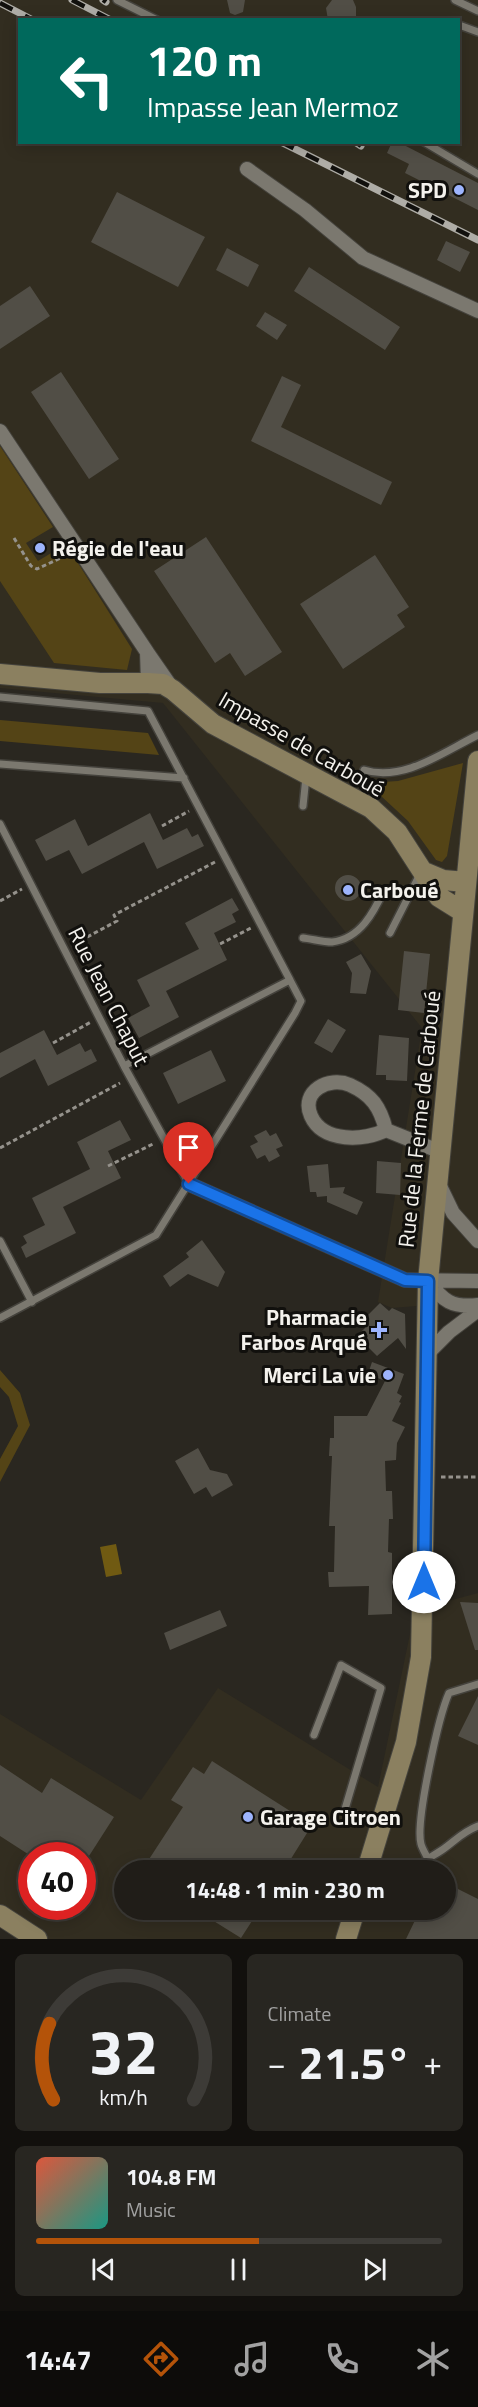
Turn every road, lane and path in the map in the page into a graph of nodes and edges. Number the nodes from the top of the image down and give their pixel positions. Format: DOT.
graph roads {
  1 [pos="117,0"];
  2 [pos="455,0"];
  3 [pos="478,11"];
  4 [pos="153,18"];
  5 [pos="460,25"];
  6 [pos="478,32"];
  7 [pos="427,144"];
  8 [pos="247,169"];
  9 [pos="478,174"];
  10 [pos="478,311"];
  11 [pos="0,430"];
  12 [pos="14,538"];
  13 [pos="80,549"];
  14 [pos="147,652"];
  15 [pos="0,674"];
  16 [pos="148,683"];
  17 [pos="174,690"];
  18 [pos="0,697"];
  19 [pos="478,735"];
  20 [pos="478,761"];
  21 [pos="0,764"];
  22 [pos="364,770"];
  23 [pos="307,774"];
  24 [pos="184,778"];
  25 [pos="199,806"];
  26 [pos="303,806"];
  27 [pos="0,824"];
  28 [pos="162,826"];
  29 [pos="225,857"];
  30 [pos="423,871"];
  31 [pos="466,882"];
  32 [pos="31,885"];
  33 [pos="411,891"];
  34 [pos="0,901"];
  35 [pos="463,912"];
  36 [pos="260,923"];
  37 [pos="390,933"];
  38 [pos="303,938"];
  39 [pos="220,944"];
  40 [pos="64,949"];
  41 [pos="290,980"];
  42 [pos="99,1017"];
  43 [pos="54,1043"];
  44 [pos="124,1066"];
  45 [pos="131,1078"];
  46 [pos="386,1130"];
  47 [pos="164,1138"];
  48 [pos="0,1148"];
  49 [pos="441,1152"];
  50 [pos="108,1166"];
  51 [pos="438,1182"];
  52 [pos="189,1184"];
  53 [pos="0,1241"];
  54 [pos="478,1241"];
  55 [pos="428,1281"];
  56 [pos="478,1281"];
  57 [pos="32,1302"];
  58 [pos="478,1305"];
  59 [pos="478,1310"];
  60 [pos="0,1318"];
  61 [pos="425,1356"];
  62 [pos="424,1477"];
  63 [pos="478,1477"];
  64 [pos="478,1684"];
  65 [pos="314,1735"];
  66 [pos="345,1809"];
  67 [pos="478,1826"];
  68 [pos="427,1857"];
  69 [pos="370,1860"];
  70 [pos="424,1860"];
  71 [pos="0,1915"];
  72 [pos="352,1920"];
  73 [pos="37,1939"];
  74 [pos="346,1939"];
  1 -- 4 [label="lane"];
  2 -- 3 [label="lane"];
  5 -- 6 [label="lane"];
  7 -- 9 [label="lane"];
  8 -- 10 [label="street"];
  11 -- 13 [label="street, Impasse de Carboué"];
  12 -- 13 [label="path"];
  13 -- 14 [label="street, Impasse de Carboué"];
  14 -- 16 [label="street"];
  14 -- 17 [label="street, Impasse de Carboué"];
  15 -- 16 [label="street, Impasse de Carboué"];
  16 -- 17 [label="street, Impasse de Carboué"];
  17 -- 23 [label="street, Impasse de Carboué"];
  18 -- 24 [label="lane"];
  19 -- 22 [label="lane"];
  20 -- 31 [label="street, Rue de la Ferme de Carboué"];
  21 -- 24 [label="lane"];
  23 -- 26 [label="lane"];
  23 -- 30 [label="street, Impasse de Carboué"];
  24 -- 25 [label="lane"];
  25 -- 28 [label="path"];
  25 -- 29 [label="lane"];
  27 -- 32 [label="lane, Rue Jean Chaput"];
  29 -- 36 [label="lane"];
  29 -- 40 [label="path"];
  30 -- 31 [label="street"];
  30 -- 33 [label="lane"];
  30 -- 35 [label="street, Impasse de Carboué"];
  31 -- 35 [label="street, Rue de la Ferme de Carboué"];
  32 -- 34 [label="path"];
  32 -- 40 [label="lane, Rue Jean Chaput"];
  33 -- 37 [label="lane"];
  33 -- 38 [label="lane"];
  35 -- 49 [label="street, Rue de la Ferme de Carboué"];
  36 -- 39 [label="path"];
  36 -- 41 [label="lane"];
  40 -- 42 [label="lane, Rue Jean Chaput"];
  41 -- 44 [label="lane"];
  41 -- 52 [label="lane"];
  42 -- 43 [label="path"];
  42 -- 44 [label="lane, Rue Jean Chaput"];
  44 -- 45 [label="lane, Rue Jean Chaput"];
  45 -- 47 [label="lane, Rue Jean Chaput"];
  45 -- 48 [label="path"];
  46 -- 46 [label="street"];
  46 -- 49 [label="street"];
  47 -- 50 [label="path"];
  47 -- 52 [label="lane, Rue Jean Chaput"];
  49 -- 51 [label="street, Rue de la Ferme de Carboué"];
  51 -- 54 [label="street"];
  51 -- 55 [label="street, Rue de la Ferme de Carboué"];
  52 -- 55 [label="street"];
  52 -- 57 [label="lane"];
  53 -- 57 [label="lane"];
  55 -- 56 [label="street"];
  55 -- 58 [label="street"];
  55 -- 61 [label="street, Rue de la Ferme de Carboué"];
  57 -- 60 [label="lane"];
  59 -- 61 [label="street"];
  61 -- 62 [label="street, Rue de la Ferme de Carboué"];
  62 -- 63 [label="path"];
  62 -- 69 [label="street, Rue de la Ferme de Carboué"];
  64 -- 68 [label="lane"];
  65 -- 66 [label="lane"];
  67 -- 68 [label="lane"];
  68 -- 70 [label="lane"];
  71 -- 73 [label="street"];
  72 -- 74 [label="street"];
}
